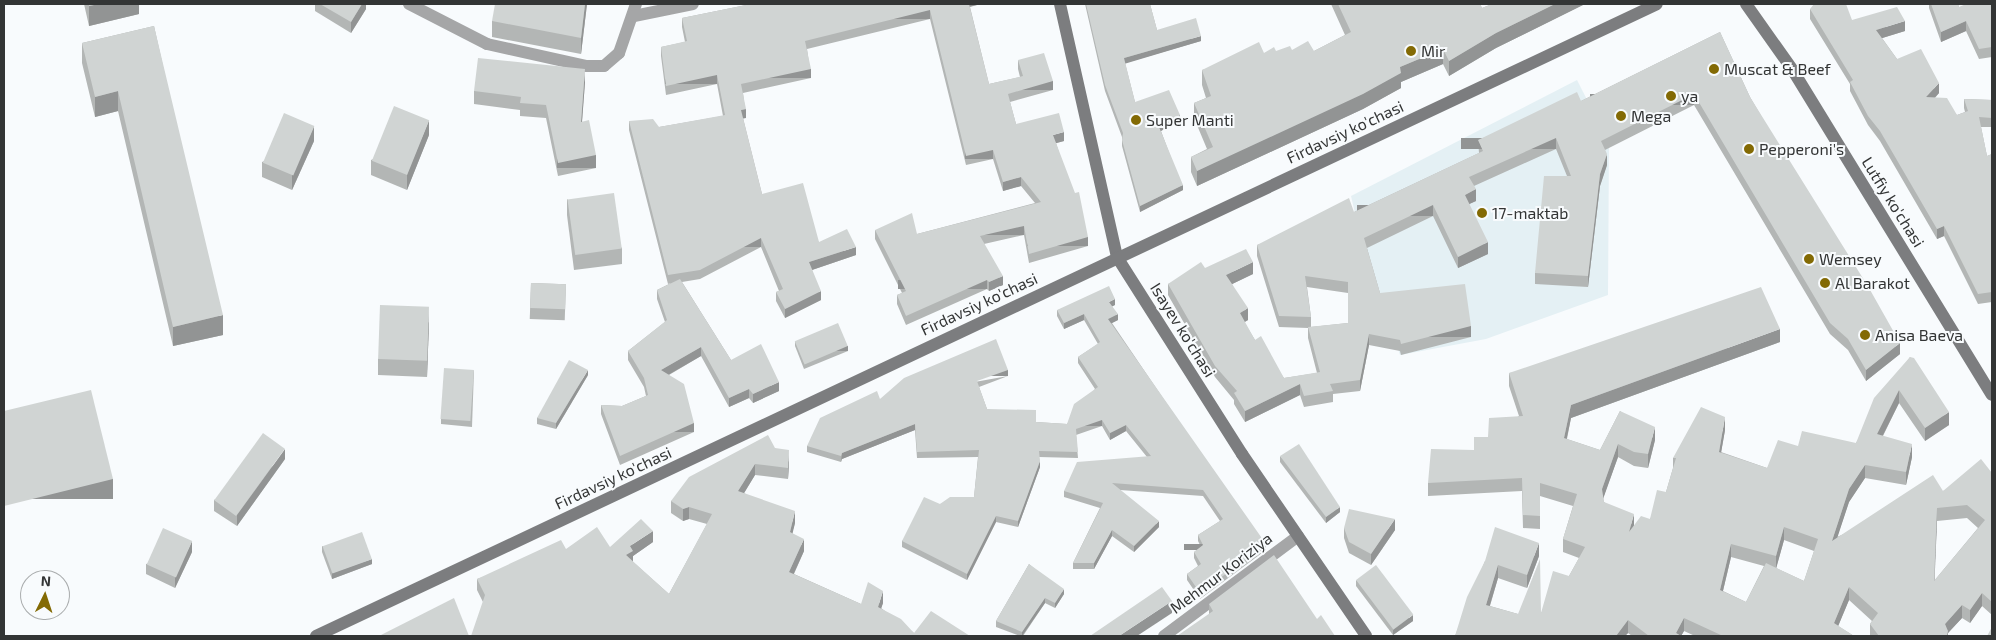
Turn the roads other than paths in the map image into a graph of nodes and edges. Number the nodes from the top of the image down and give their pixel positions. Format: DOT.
graph roads {
  1 [pos="409,4"];
  2 [pos="693,4"];
  3 [pos="1060,4"];
  4 [pos="1657,4"];
  5 [pos="1746,4"];
  6 [pos="635,10"];
  7 [pos="1117,257"];
  8 [pos="1992,395"];
  9 [pos="1298,536"];
  10 [pos="316,636"];
  11 [pos="1164,636"];
  12 [pos="1366,636"];
  1 -- 6 [label="street"];
  2 -- 6 [label="street"];
  3 -- 7 [label="main road, Isayev ko'chasi"];
  4 -- 7 [label="main road, Firdavsiy ko'chasi"];
  5 -- 8 [label="main road, Lutfiy ko'chasi"];
  7 -- 9 [label="main road, Isayev ko'chasi"];
  7 -- 10 [label="main road, Firdavsiy ko'chasi"];
  9 -- 11 [label="street, Mehmur Koriziya"];
  9 -- 12 [label="main road, Isayev ko'chasi"];
}
